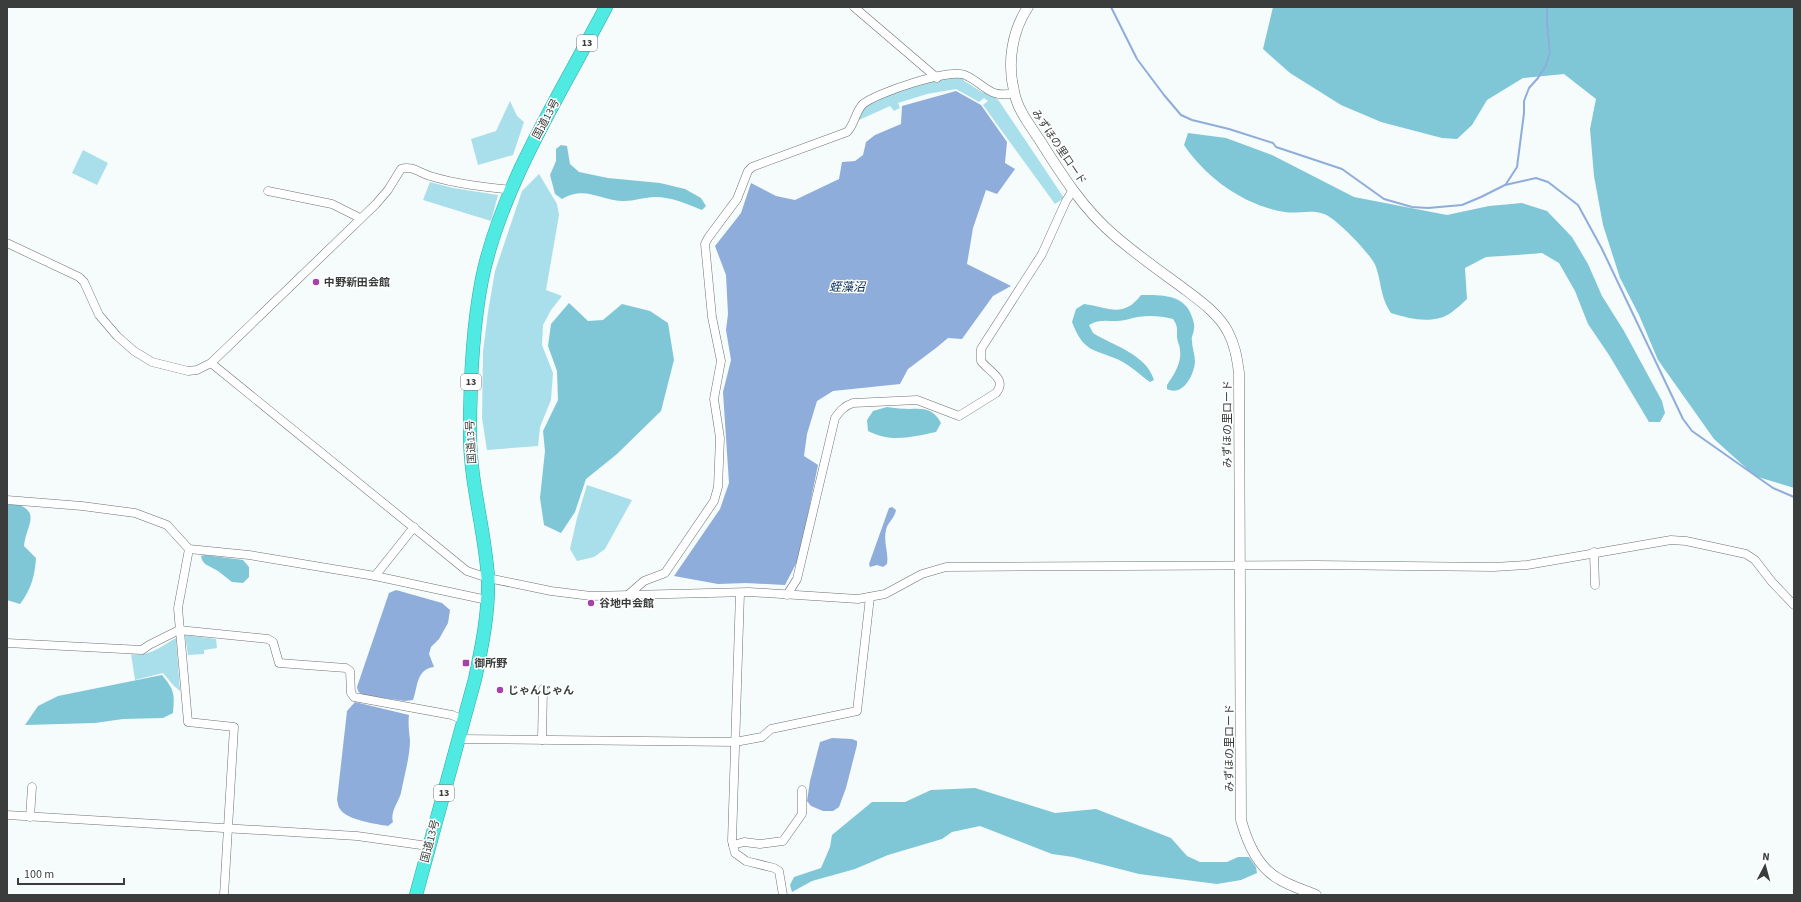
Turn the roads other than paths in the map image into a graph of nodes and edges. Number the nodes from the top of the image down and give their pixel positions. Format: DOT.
graph roads {
  1 [pos="606,7"];
  2 [pos="854,7"];
  3 [pos="1028,7"];
  4 [pos="937,78"];
  5 [pos="1014,93"];
  6 [pos="512,190"];
  7 [pos="1073,190"];
  8 [pos="268,191"];
  9 [pos="360,218"];
  10 [pos="7,243"];
  11 [pos="211,363"];
  12 [pos="7,500"];
  13 [pos="414,527"];
  14 [pos="189,549"];
  15 [pos="1594,552"];
  16 [pos="1240,566"];
  17 [pos="374,576"];
  18 [pos="488,578"];
  19 [pos="1595,585"];
  20 [pos="740,593"];
  21 [pos="628,595"];
  22 [pos="787,595"];
  23 [pos="870,597"];
  24 [pos="487,600"];
  25 [pos="1794,605"];
  26 [pos="179,630"];
  27 [pos="7,643"];
  28 [pos="543,689"];
  29 [pos="463,720"];
  30 [pos="459,739"];
  31 [pos="542,740"];
  32 [pos="735,742"];
  33 [pos="32,787"];
  34 [pos="802,790"];
  35 [pos="7,816"];
  36 [pos="30,817"];
  37 [pos="227,828"];
  38 [pos="734,845"];
  39 [pos="428,846"];
  40 [pos="224,895"];
  41 [pos="416,895"];
  42 [pos="783,895"];
  43 [pos="1316,895"];
  1 -- 6 [label="highway, 国道13号 / 13"];
  2 -- 4 [label="street"];
  3 -- 5 [label="street, みずほの里ロード"];
  4 -- 5 [label="street"];
  4 -- 21 [label="street"];
  5 -- 7 [label="street, みずほの里ロード"];
  6 -- 9 [label="street"];
  6 -- 18 [label="highway, 国道13号 / 13"];
  7 -- 16 [label="street, みずほの里ロード"];
  7 -- 22 [label="street"];
  8 -- 9 [label="street"];
  9 -- 11 [label="street"];
  10 -- 11 [label="street"];
  11 -- 13 [label="street"];
  12 -- 14 [label="street"];
  13 -- 17 [label="street"];
  13 -- 18 [label="street"];
  14 -- 17 [label="street"];
  14 -- 26 [label="street"];
  15 -- 16 [label="street"];
  15 -- 19 [label="street"];
  15 -- 25 [label="street"];
  16 -- 23 [label="street"];
  16 -- 43 [label="street, みずほの里ロード"];
  17 -- 24 [label="street"];
  18 -- 21 [label="street"];
  18 -- 24 [label="highway, 国道13号 / 13"];
  20 -- 21 [label="street"];
  20 -- 22 [label="street"];
  20 -- 32 [label="street"];
  22 -- 23 [label="street"];
  23 -- 32 [label="street"];
  24 -- 29 [label="highway, 国道13号 / 13"];
  26 -- 27 [label="street"];
  26 -- 29 [label="street"];
  26 -- 37 [label="street"];
  28 -- 31 [label="street"];
  29 -- 30 [label="highway, 国道13号 / 13"];
  30 -- 31 [label="street"];
  30 -- 39 [label="highway, 国道13号 / 13"];
  31 -- 32 [label="street"];
  32 -- 38 [label="street"];
  33 -- 36 [label="street"];
  34 -- 38 [label="street"];
  35 -- 36 [label="street"];
  36 -- 37 [label="street"];
  37 -- 39 [label="street"];
  37 -- 40 [label="street"];
  38 -- 42 [label="street"];
  39 -- 41 [label="highway, 国道13号 / 13"];
}
